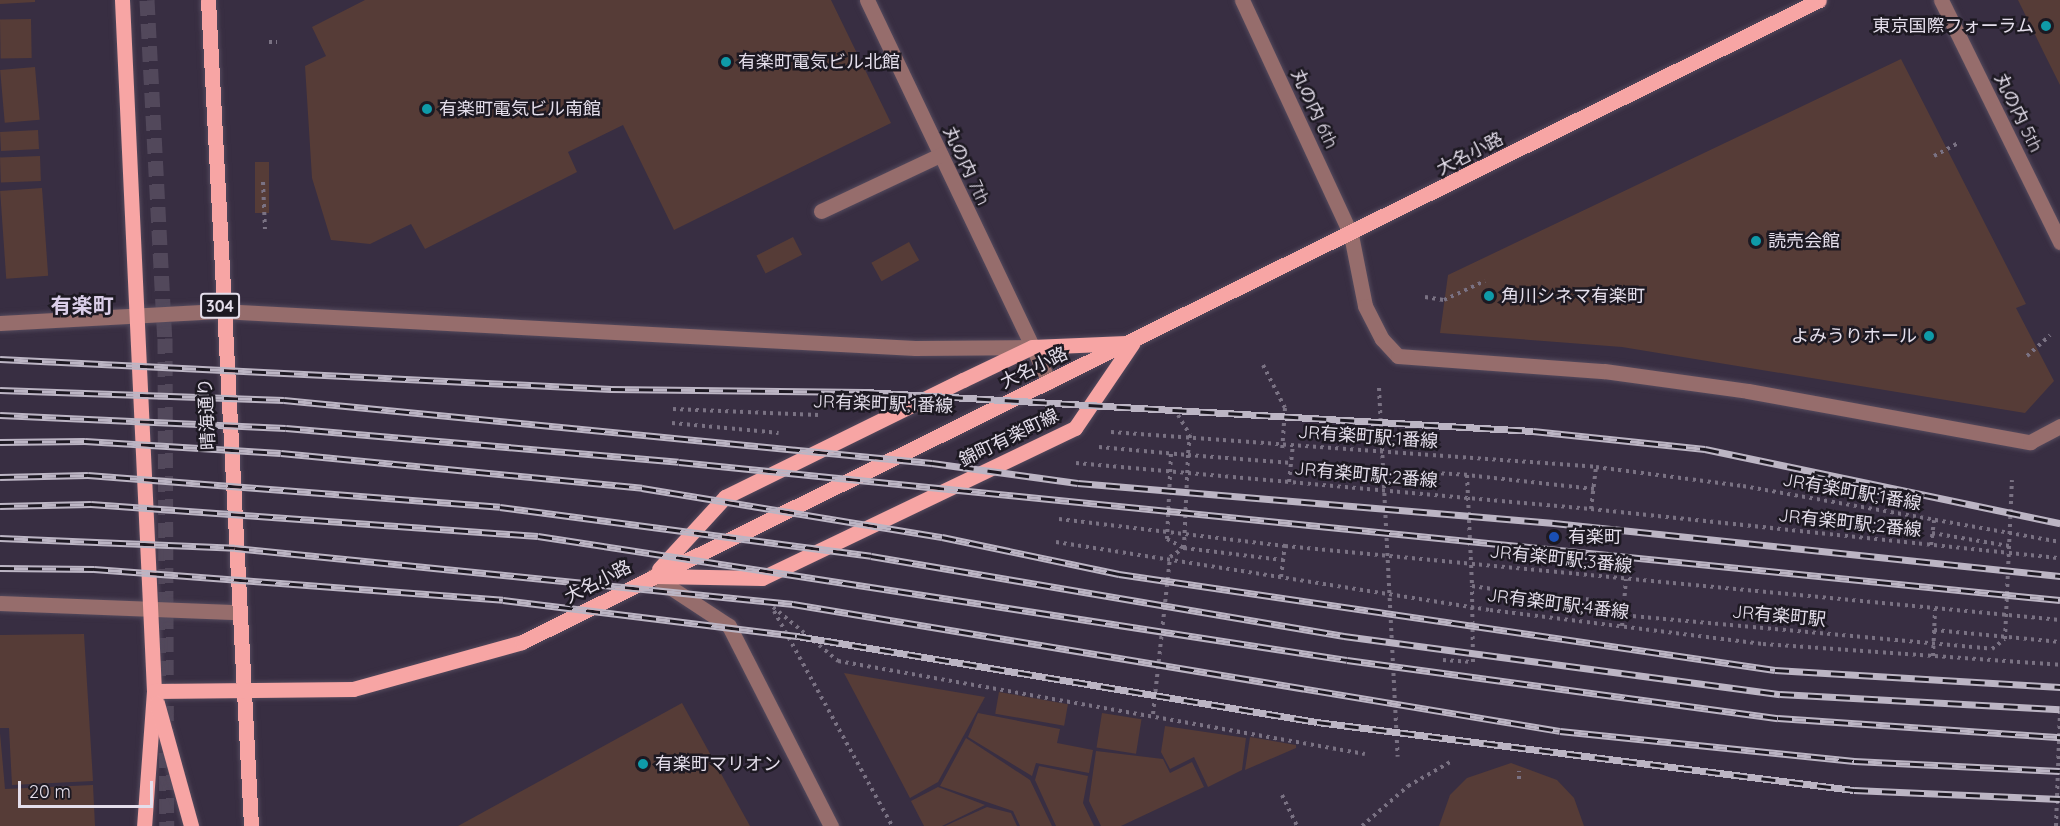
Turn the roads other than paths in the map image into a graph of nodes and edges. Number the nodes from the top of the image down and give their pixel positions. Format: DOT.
graph roads {
  1 [pos="122,0"];
  2 [pos="208,0"];
  3 [pos="867,0"];
  4 [pos="1242,0"];
  5 [pos="1820,0"];
  6 [pos="1941,0"];
  7 [pos="939,155"];
  8 [pos="821,211"];
  9 [pos="1351,234"];
  10 [pos="2060,242"];
  11 [pos="220,311"];
  12 [pos="137,318"];
  13 [pos="0,323"];
  14 [pos="1133,343"];
  15 [pos="1032,347"];
  16 [pos="1050,382"];
  17 [pos="2060,426"];
  18 [pos="653,576"];
  19 [pos="0,603"];
  20 [pos="151,606"];
  21 [pos="238,612"];
  22 [pos="154,691"];
  23 [pos="242,693"];
  24 [pos="144,826"];
  25 [pos="191,826"];
  26 [pos="251,826"];
  27 [pos="831,826"];
  1 -- 12 [label="main road"];
  2 -- 11 [label="main road, 晴海通り / 304"];
  3 -- 7 [label="street, 丸の内 7th"];
  4 -- 9 [label="street, 丸の内 6th"];
  5 -- 9 [label="main road, 大名小路"];
  6 -- 10 [label="street, 丸の内 5th"];
  7 -- 8 [label="street"];
  7 -- 15 [label="street, 丸の内 7th"];
  9 -- 14 [label="main road, 大名小路"];
  9 -- 17 [label="street, 丸の内 6th"];
  11 -- 12 [label="street"];
  11 -- 15 [label="street"];
  11 -- 21 [label="main road, 晴海通り / 304"];
  12 -- 13 [label="street"];
  12 -- 20 [label="main road"];
  14 -- 15 [label="main road"];
  14 -- 16 [label="main road, 大名小路"];
  14 -- 18 [label="main road, 錦町有楽町線"];
  15 -- 16 [label="street, 丸の内 7th"];
  15 -- 18 [label="main road"];
  16 -- 18 [label="main road, 大名小路"];
  18 -- 23 [label="main road, 大名小路"];
  18 -- 27 [label="street"];
  19 -- 20 [label="street"];
  20 -- 21 [label="street"];
  20 -- 22 [label="main road"];
  21 -- 23 [label="main road, 晴海通り / 304"];
  22 -- 23 [label="main road"];
  22 -- 24 [label="main road"];
  22 -- 25 [label="main road"];
  23 -- 26 [label="main road, 晴海通り / 304"];
}
